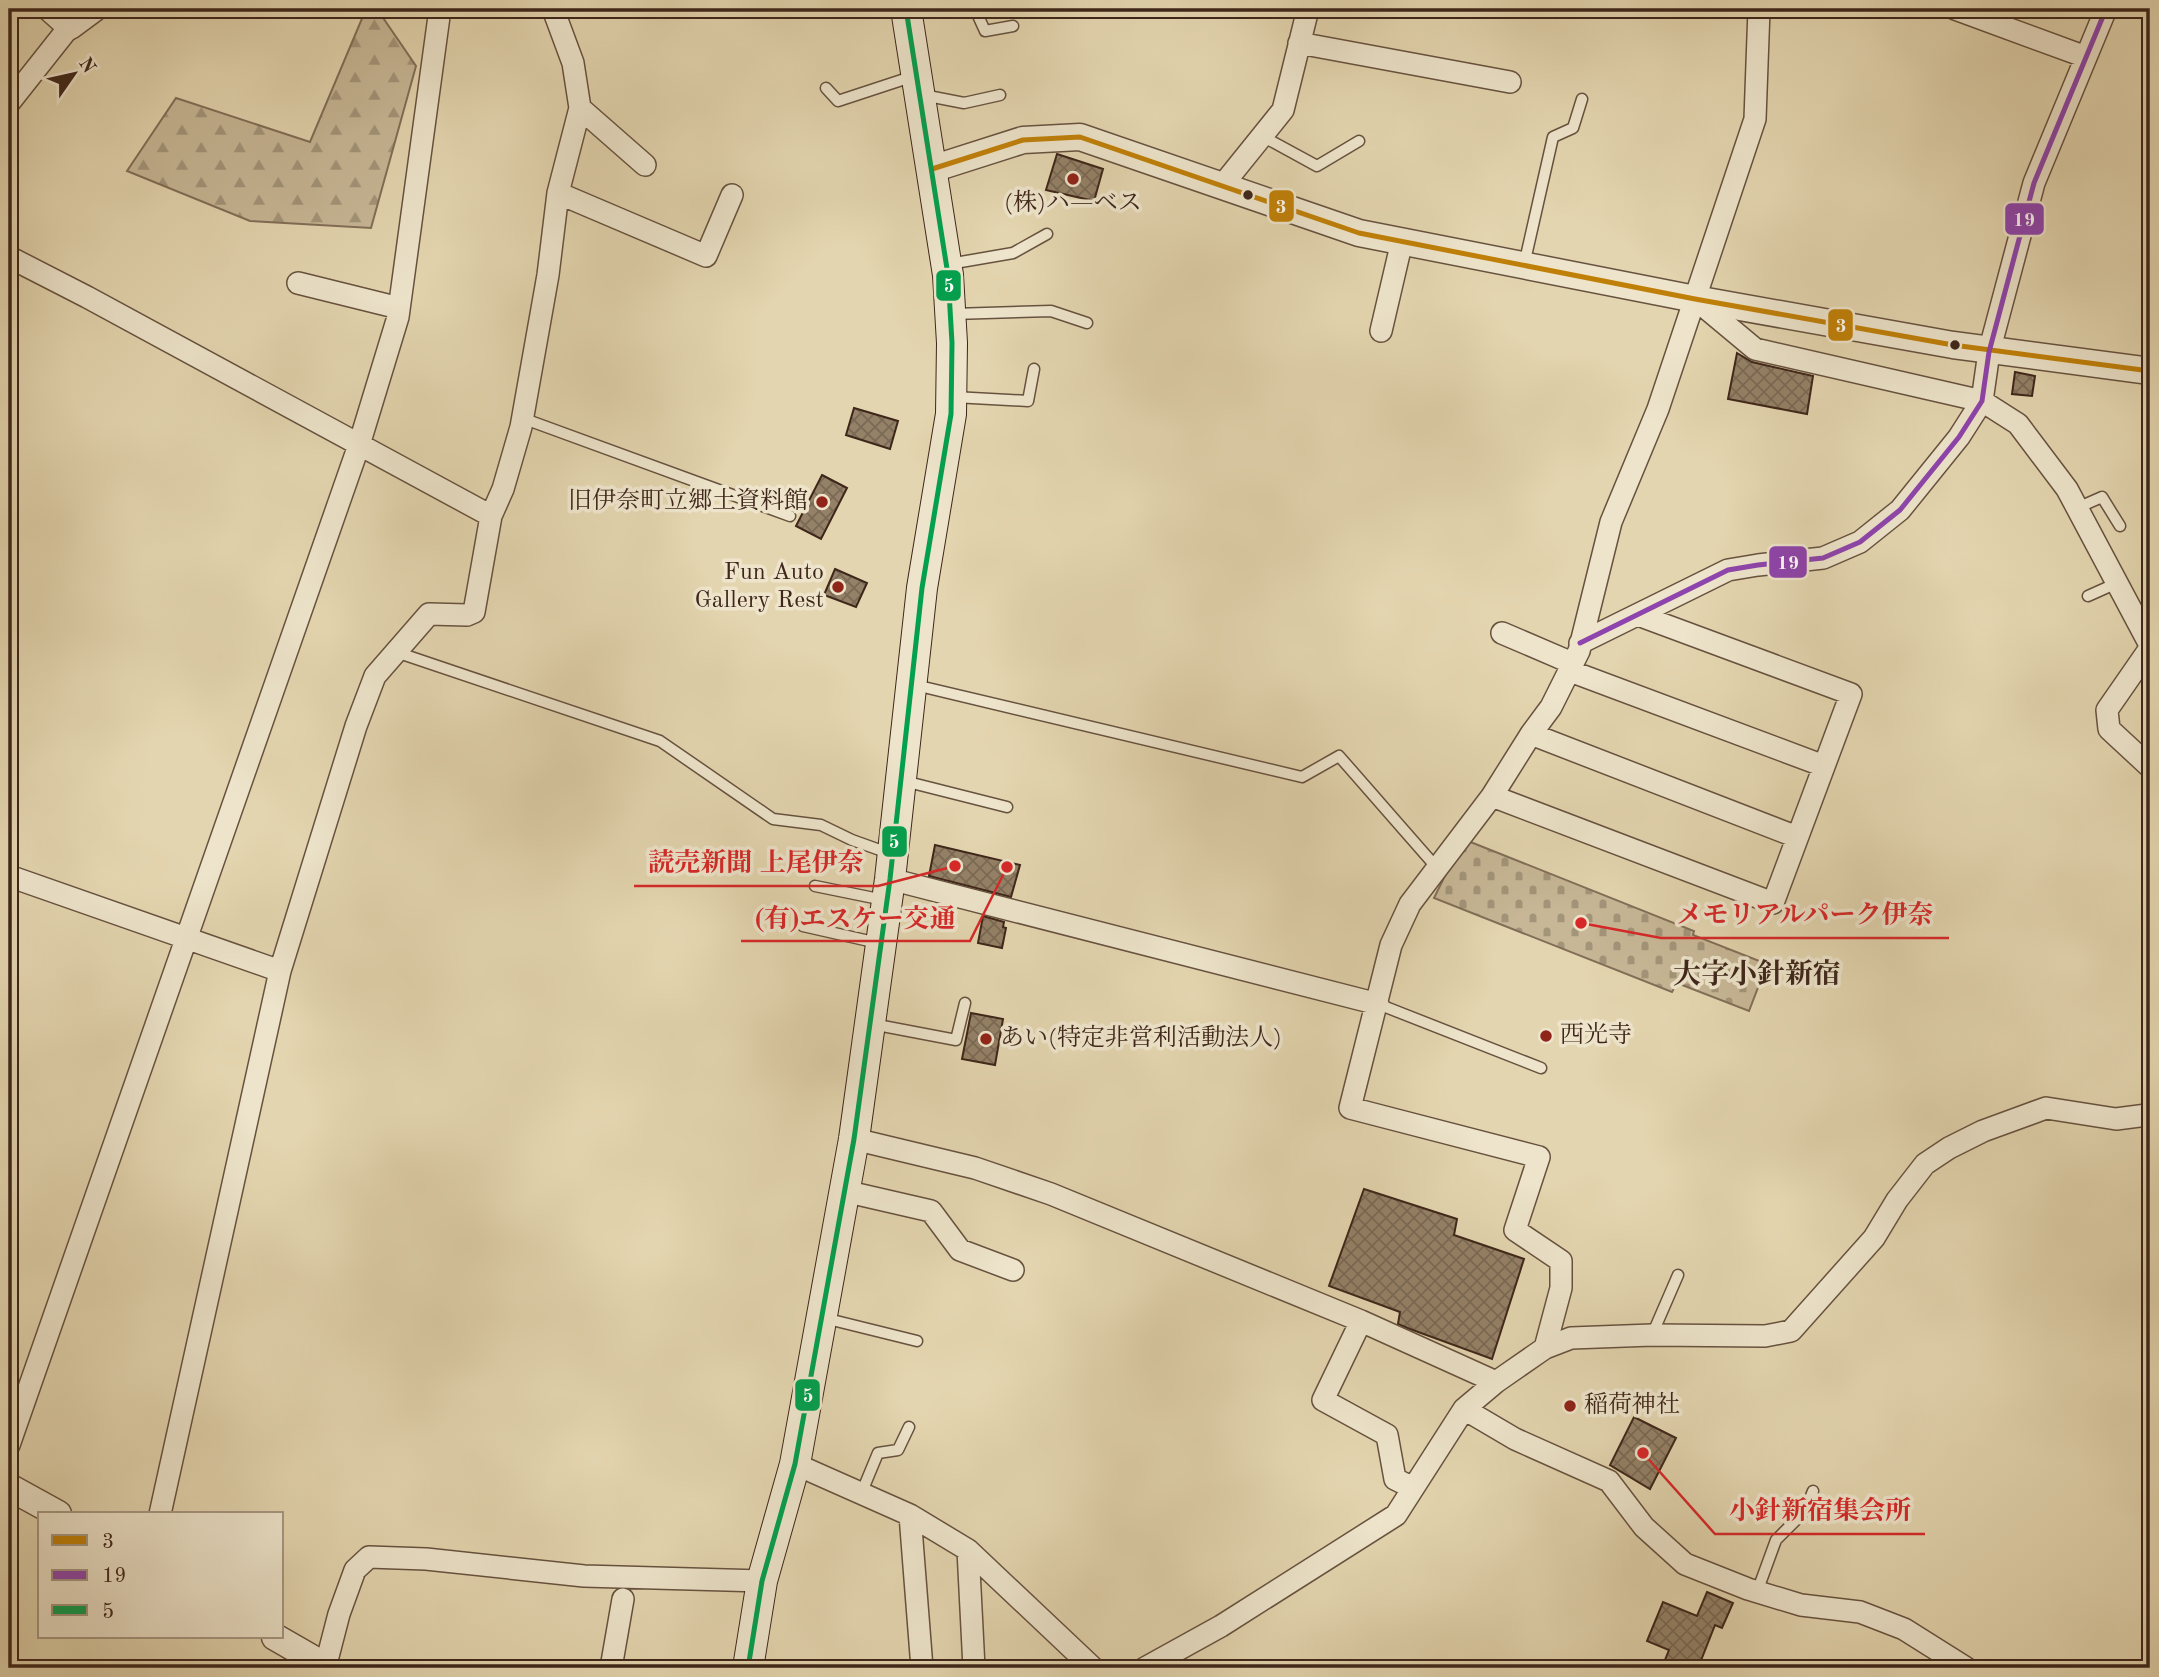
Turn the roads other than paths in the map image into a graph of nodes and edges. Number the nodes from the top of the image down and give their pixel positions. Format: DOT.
graph roads {
  1 [pos="51,9"];
  2 [pos="93,9"];
  3 [pos="440,9"];
  4 [pos="553,9"];
  5 [pos="939,9"];
  6 [pos="975,9"];
  7 [pos="1308,9"];
  8 [pos="1759,9"];
  9 [pos="1955,9"];
  10 [pos="2106,9"];
  11 [pos="906,12"];
  12 [pos="70,26"];
  13 [pos="1013,26"];
  14 [pos="1300,44"];
  15 [pos="2086,57"];
  16 [pos="1510,82"];
  17 [pos="918,85"];
  18 [pos="826,88"];
  19 [pos="1000,95"];
  20 [pos="1582,99"];
  21 [pos="9,103"];
  22 [pos="580,108"];
  23 [pos="1262,136"];
  24 [pos="1359,141"];
  25 [pos="645,165"];
  26 [pos="932,169"];
  27 [pos="1221,187"];
  28 [pos="558,193"];
  29 [pos="732,195"];
  30 [pos="1047,234"];
  31 [pos="1402,242"];
  32 [pos="9,257"];
  33 [pos="946,264"];
  34 [pos="1524,265"];
  35 [pos="298,283"];
  36 [pos="1695,299"];
  37 [pos="399,308"];
  38 [pos="950,314"];
  39 [pos="1087,323"];
  40 [pos="1381,331"];
  41 [pos="1989,352"];
  42 [pos="1034,369"];
  43 [pos="2150,371"];
  44 [pos="951,397"];
  45 [pos="1982,401"];
  46 [pos="522,418"];
  47 [pos="359,445"];
  48 [pos="2077,508"];
  49 [pos="491,516"];
  50 [pos="790,516"];
  51 [pos="2120,526"];
  52 [pos="2117,583"];
  53 [pos="2088,596"];
  54 [pos="1638,615"];
  55 [pos="1502,634"];
  56 [pos="2150,647"];
  57 [pos="396,652"];
  58 [pos="1574,659"];
  59 [pos="912,684"];
  60 [pos="1531,734"];
  61 [pos="1824,766"];
  62 [pos="2150,767"];
  63 [pos="901,780"];
  64 [pos="1492,796"];
  65 [pos="1007,807"];
  66 [pos="1797,837"];
  67 [pos="1437,868"];
  68 [pos="9,876"];
  69 [pos="890,878"];
  70 [pos="816,886"];
  71 [pos="803,926"];
  72 [pos="187,938"];
  73 [pos="881,944"];
  74 [pos="279,971"];
  75 [pos="965,1003"];
  76 [pos="1378,1004"];
  77 [pos="870,1024"];
  78 [pos="1541,1068"];
  79 [pos="2150,1113"];
  80 [pos="854,1139"];
  81 [pos="844,1191"];
  82 [pos="1013,1270"];
  83 [pos="1678,1275"];
  84 [pos="821,1317"];
  85 [pos="1361,1321"];
  86 [pos="1652,1335"];
  87 [pos="917,1341"];
  88 [pos="1545,1348"];
  89 [pos="1496,1382"];
  90 [pos="1464,1409"];
  91 [pos="909,1427"];
  92 [pos="9,1445"];
  93 [pos="795,1464"];
  94 [pos="9,1487"];
  95 [pos="1413,1488"];
  96 [pos="1812,1491"];
  97 [pos="861,1494"];
  98 [pos="54,1512"];
  99 [pos="160,1512"];
  100 [pos="910,1515"];
  101 [pos="968,1550"];
  102 [pos="762,1581"];
  103 [pos="1757,1592"];
  104 [pos="623,1599"];
  105 [pos="277,1638"];
  106 [pos="326,1668"];
  107 [pos="611,1668"];
  108 [pos="748,1668"];
  109 [pos="922,1668"];
  110 [pos="974,1668"];
  111 [pos="1093,1668"];
  112 [pos="1145,1668"];
  113 [pos="1966,1668"];
  1 -- 12 [label="street"];
  2 -- 12 [label="street"];
  3 -- 37 [label="street"];
  4 -- 22 [label="street"];
  5 -- 11 [label="lane"];
  6 -- 13 [label="lane"];
  7 -- 14 [label="street"];
  8 -- 36 [label="street"];
  9 -- 15 [label="street"];
  10 -- 15 [label="street"];
  11 -- 17 [label="main road"];
  12 -- 21 [label="street"];
  14 -- 16 [label="street"];
  14 -- 23 [label="street"];
  15 -- 41 [label="street"];
  17 -- 18 [label="lane"];
  17 -- 19 [label="lane"];
  17 -- 26 [label="main road"];
  20 -- 34 [label="lane"];
  22 -- 25 [label="street"];
  22 -- 28 [label="street"];
  23 -- 24 [label="lane"];
  23 -- 27 [label="street"];
  26 -- 27 [label="street"];
  26 -- 33 [label="main road"];
  27 -- 31 [label="street"];
  28 -- 29 [label="street"];
  28 -- 46 [label="street"];
  30 -- 33 [label="lane"];
  31 -- 34 [label="street"];
  31 -- 40 [label="street"];
  32 -- 47 [label="street"];
  33 -- 38 [label="main road"];
  34 -- 36 [label="street"];
  35 -- 37 [label="street"];
  36 -- 41 [label="street"];
  36 -- 45 [label="street"];
  36 -- 58 [label="street"];
  37 -- 47 [label="street"];
  38 -- 39 [label="lane"];
  38 -- 44 [label="main road"];
  41 -- 43 [label="street"];
  41 -- 45 [label="street"];
  42 -- 44 [label="lane"];
  44 -- 59 [label="main road"];
  45 -- 48 [label="street"];
  45 -- 54 [label="street"];
  46 -- 49 [label="street"];
  46 -- 50 [label="lane"];
  47 -- 49 [label="street"];
  47 -- 72 [label="street"];
  48 -- 51 [label="lane"];
  48 -- 52 [label="street"];
  49 -- 57 [label="street"];
  52 -- 53 [label="lane"];
  52 -- 56 [label="street"];
  54 -- 58 [label="street"];
  54 -- 61 [label="street"];
  55 -- 58 [label="street"];
  56 -- 62 [label="street"];
  57 -- 69 [label="lane"];
  57 -- 74 [label="street"];
  58 -- 60 [label="street"];
  58 -- 61 [label="street"];
  59 -- 63 [label="main road"];
  59 -- 67 [label="lane"];
  60 -- 64 [label="street"];
  60 -- 66 [label="street"];
  61 -- 66 [label="street"];
  63 -- 65 [label="lane"];
  63 -- 69 [label="main road"];
  64 -- 66 [label="street"];
  64 -- 67 [label="street"];
  67 -- 76 [label="street"];
  68 -- 72 [label="street"];
  69 -- 70 [label="lane"];
  69 -- 73 [label="main road"];
  69 -- 76 [label="street"];
  71 -- 73 [label="lane"];
  72 -- 74 [label="street"];
  72 -- 92 [label="street"];
  73 -- 77 [label="main road"];
  74 -- 99 [label="street"];
  75 -- 77 [label="lane"];
  76 -- 78 [label="lane"];
  76 -- 88 [label="street"];
  77 -- 80 [label="main road"];
  79 -- 86 [label="street"];
  80 -- 81 [label="main road"];
  80 -- 85 [label="street"];
  81 -- 82 [label="street"];
  81 -- 84 [label="main road"];
  83 -- 86 [label="lane"];
  84 -- 87 [label="lane"];
  84 -- 93 [label="main road"];
  85 -- 89 [label="street"];
  85 -- 95 [label="street"];
  86 -- 88 [label="street"];
  88 -- 89 [label="street"];
  89 -- 90 [label="street"];
  90 -- 95 [label="street"];
  90 -- 103 [label="street"];
  91 -- 97 [label="lane"];
  93 -- 97 [label="street"];
  93 -- 102 [label="main road"];
  94 -- 98 [label="street"];
  95 -- 112 [label="street"];
  96 -- 103 [label="lane"];
  97 -- 100 [label="street"];
  100 -- 101 [label="street"];
  100 -- 109 [label="street"];
  101 -- 110 [label="street"];
  101 -- 111 [label="street"];
  102 -- 106 [label="street"];
  102 -- 108 [label="main road"];
  103 -- 113 [label="street"];
  104 -- 107 [label="street"];
  105 -- 106 [label="street"];
}
